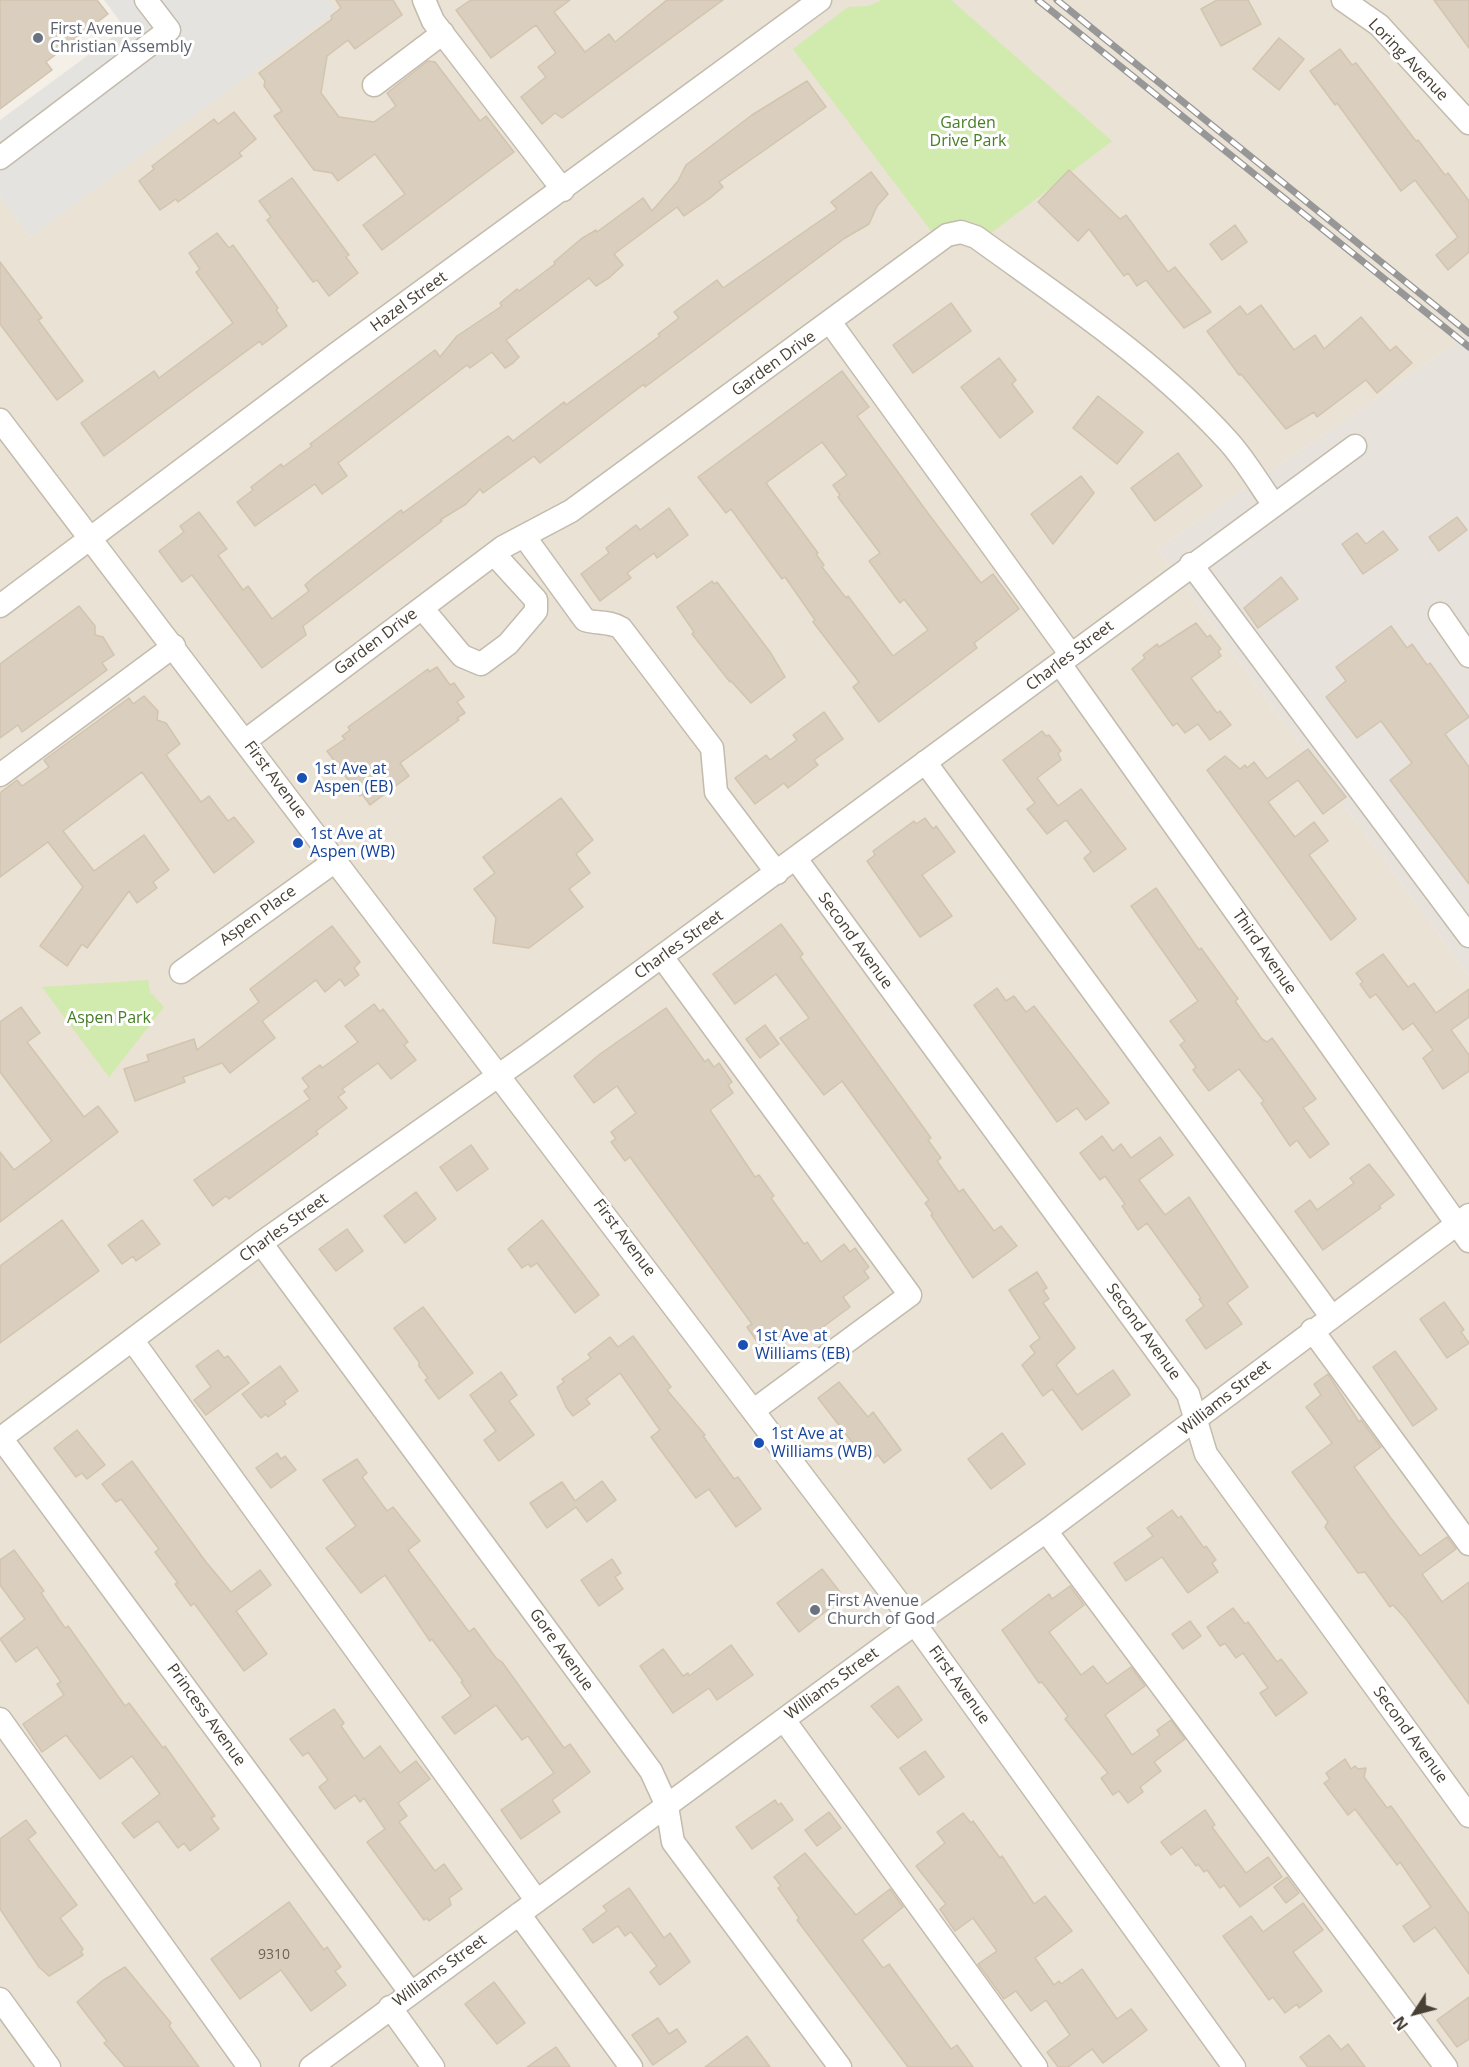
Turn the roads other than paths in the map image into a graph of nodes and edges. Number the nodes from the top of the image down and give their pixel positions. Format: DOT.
graph roads {
  1 [pos="146,0"];
  2 [pos="1343,0"];
  3 [pos="427,1"];
  4 [pos="806,4"];
  5 [pos="443,33"];
  6 [pos="374,85"];
  7 [pos="1469,123"];
  8 [pos="0,158"];
  9 [pos="563,190"];
  10 [pos="830,322"];
  11 [pos="0,420"];
  12 [pos="1355,446"];
  13 [pos="1274,505"];
  14 [pos="524,536"];
  15 [pos="89,541"];
  16 [pos="494,554"];
  17 [pos="1191,564"];
  18 [pos="0,606"];
  19 [pos="422,608"];
  20 [pos="1440,614"];
  21 [pos="174,646"];
  22 [pos="1469,656"];
  23 [pos="1065,660"];
  24 [pos="245,741"];
  25 [pos="925,762"];
  26 [pos="0,775"];
  27 [pos="796,859"];
  28 [pos="335,861"];
  29 [pos="777,873"];
  30 [pos="1469,936"];
  31 [pos="662,957"];
  32 [pos="181,972"];
  33 [pos="500,1075"];
  34 [pos="1465,1226"];
  35 [pos="261,1243"];
  36 [pos="1331,1316"];
  37 [pos="1312,1330"];
  38 [pos="133,1341"];
  39 [pos="754,1410"];
  40 [pos="1196,1421"];
  41 [pos="1,1438"];
  42 [pos="1046,1531"];
  43 [pos="1469,1544"];
  44 [pos="915,1624"];
  45 [pos="0,1719"];
  46 [pos="784,1720"];
  47 [pos="667,1806"];
  48 [pos="1469,1816"];
  49 [pos="528,1908"];
  50 [pos="410,1992"];
  51 [pos="0,1999"];
  52 [pos="390,2007"];
  53 [pos="49,2067"];
  54 [pos="249,2067"];
  55 [pos="311,2067"];
  56 [pos="433,2067"];
  57 [pos="631,2067"];
  58 [pos="840,2067"];
  59 [pos="1036,2067"];
  60 [pos="1234,2067"];
  61 [pos="1446,2067"];
  1 -- 8 [label="street"];
  2 -- 7 [label="street, Loring Avenue"];
  3 -- 5 [label="street"];
  4 -- 9 [label="street, Hazel Street"];
  5 -- 6 [label="street"];
  5 -- 9 [label="street"];
  9 -- 15 [label="street, Hazel Street"];
  10 -- 13 [label="street, Garden Drive"];
  10 -- 14 [label="street, Garden Drive"];
  10 -- 23 [label="street, Third Avenue"];
  11 -- 15 [label="street, First Avenue"];
  12 -- 13 [label="street, Charles Street"];
  13 -- 17 [label="street, Charles Street"];
  14 -- 16 [label="street, Garden Drive"];
  14 -- 29 [label="street"];
  15 -- 18 [label="street, Hazel Street"];
  15 -- 21 [label="street, First Avenue"];
  16 -- 19 [label="street, Garden Drive"];
  16 -- 19 [label="street"];
  17 -- 23 [label="street, Charles Street"];
  17 -- 30 [label="street"];
  19 -- 24 [label="street, Garden Drive"];
  20 -- 22 [label="street"];
  21 -- 24 [label="street, First Avenue"];
  21 -- 26 [label="street"];
  23 -- 25 [label="street, Charles Street"];
  23 -- 34 [label="street, Third Avenue"];
  24 -- 28 [label="street, First Avenue"];
  25 -- 27 [label="street, Charles Street"];
  25 -- 36 [label="street"];
  27 -- 29 [label="street, Charles Street"];
  27 -- 40 [label="street, Second Avenue"];
  28 -- 32 [label="street, Aspen Place"];
  28 -- 33 [label="street, First Avenue"];
  29 -- 31 [label="street, Charles Street"];
  31 -- 33 [label="street, Charles Street"];
  31 -- 39 [label="street"];
  33 -- 35 [label="street, Charles Street"];
  33 -- 39 [label="street, First Avenue"];
  34 -- 36 [label="street, Williams Street"];
  35 -- 38 [label="street, Charles Street"];
  35 -- 47 [label="street, Gore Avenue"];
  36 -- 37 [label="street, Williams Street"];
  37 -- 40 [label="street, Williams Street"];
  37 -- 43 [label="street"];
  38 -- 41 [label="street, Charles Street"];
  38 -- 49 [label="street"];
  39 -- 44 [label="street, First Avenue"];
  40 -- 42 [label="street, Williams Street"];
  40 -- 48 [label="street, Second Avenue"];
  41 -- 50 [label="street, Princess Avenue"];
  42 -- 44 [label="street, Williams Street"];
  42 -- 61 [label="street"];
  44 -- 46 [label="street, Williams Street"];
  44 -- 60 [label="street, First Avenue"];
  45 -- 54 [label="street"];
  46 -- 47 [label="street, Williams Street"];
  46 -- 59 [label="street"];
  47 -- 49 [label="street, Williams Street"];
  47 -- 58 [label="street, Gore Avenue"];
  49 -- 50 [label="street, Williams Street"];
  49 -- 57 [label="street"];
  50 -- 52 [label="street, Williams Street"];
  51 -- 53 [label="street"];
  52 -- 55 [label="street, Williams Street"];
  52 -- 56 [label="street"];
}
